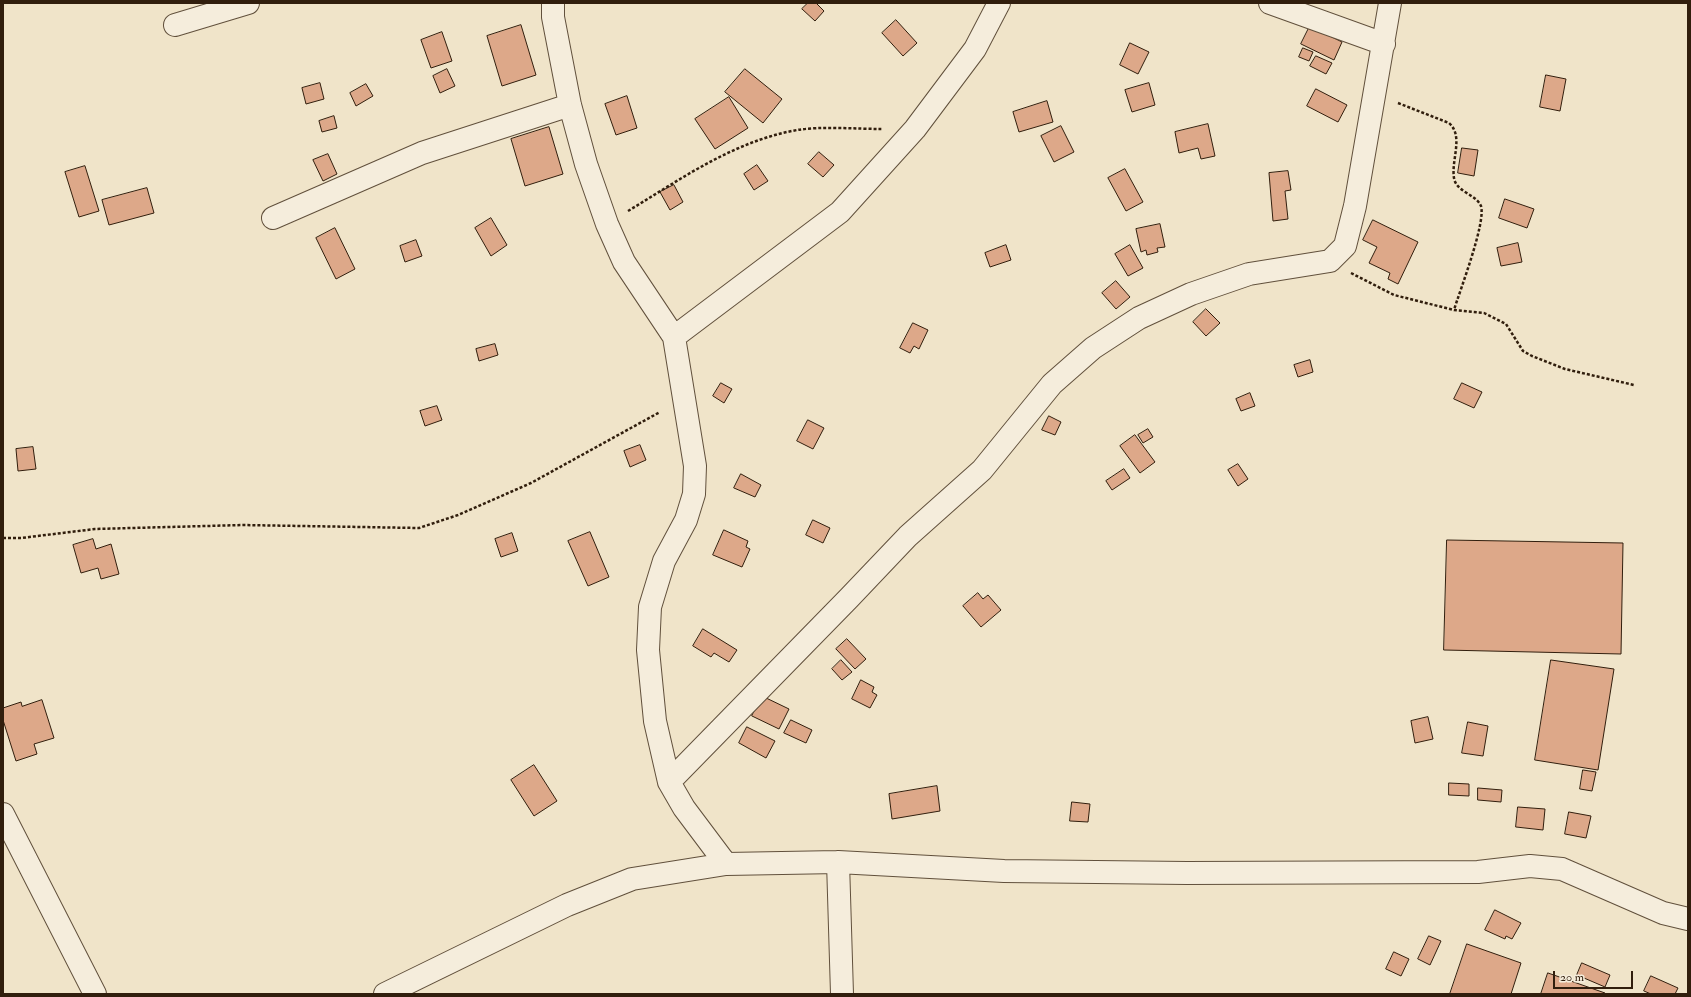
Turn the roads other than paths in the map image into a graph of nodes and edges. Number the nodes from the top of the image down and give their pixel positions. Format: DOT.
graph roads {
  1 [pos="248,3"];
  2 [pos="553,3"];
  3 [pos="999,3"];
  4 [pos="1270,3"];
  5 [pos="1390,3"];
  6 [pos="175,25"];
  7 [pos="1384,44"];
  8 [pos="570,105"];
  9 [pos="273,218"];
  10 [pos="674,337"];
  11 [pos="669,782"];
  12 [pos="3,814"];
  13 [pos="838,862"];
  14 [pos="726,864"];
  15 [pos="1688,920"];
  16 [pos="95,994"];
  17 [pos="385,994"];
  18 [pos="842,994"];
  1 -- 6 [label="street"];
  2 -- 8 [label="street"];
  3 -- 10 [label="street"];
  4 -- 7 [label="street"];
  5 -- 7 [label="street"];
  7 -- 11 [label="street"];
  8 -- 9 [label="street"];
  8 -- 10 [label="street"];
  10 -- 11 [label="street"];
  11 -- 14 [label="street"];
  12 -- 16 [label="street"];
  13 -- 14 [label="street"];
  13 -- 15 [label="street"];
  13 -- 18 [label="street"];
  14 -- 17 [label="street"];
}
